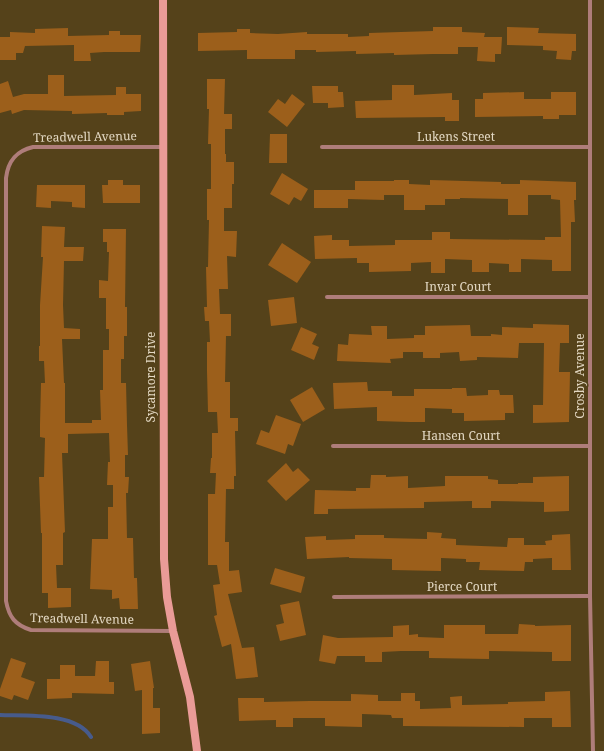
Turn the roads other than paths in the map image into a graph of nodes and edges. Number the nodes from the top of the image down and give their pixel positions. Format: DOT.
graph roads {
  1 [pos="163,0"];
  2 [pos="590,0"];
  3 [pos="163,146"];
  4 [pos="322,147"];
  5 [pos="590,147"];
  6 [pos="327,297"];
  7 [pos="590,297"];
  8 [pos="333,446"];
  9 [pos="590,446"];
  10 [pos="590,596"];
  11 [pos="334,597"];
  12 [pos="173,631"];
  13 [pos="197,751"];
  14 [pos="594,751"];
  1 -- 3 [label="main road, Sycamore Drive"];
  2 -- 5 [label="street, Crosby Avenue"];
  3 -- 12 [label="main road, Sycamore Drive"];
  3 -- 12 [label="street, Treadwell Avenue"];
  4 -- 5 [label="street, Lukens Street"];
  5 -- 7 [label="street, Crosby Avenue"];
  6 -- 7 [label="street, Invar Court"];
  7 -- 9 [label="street, Crosby Avenue"];
  8 -- 9 [label="street, Hansen Court"];
  9 -- 10 [label="street, Crosby Avenue"];
  10 -- 11 [label="street, Pierce Court"];
  10 -- 14 [label="street, Crosby Avenue"];
  12 -- 13 [label="main road, Sycamore Drive"];
}
